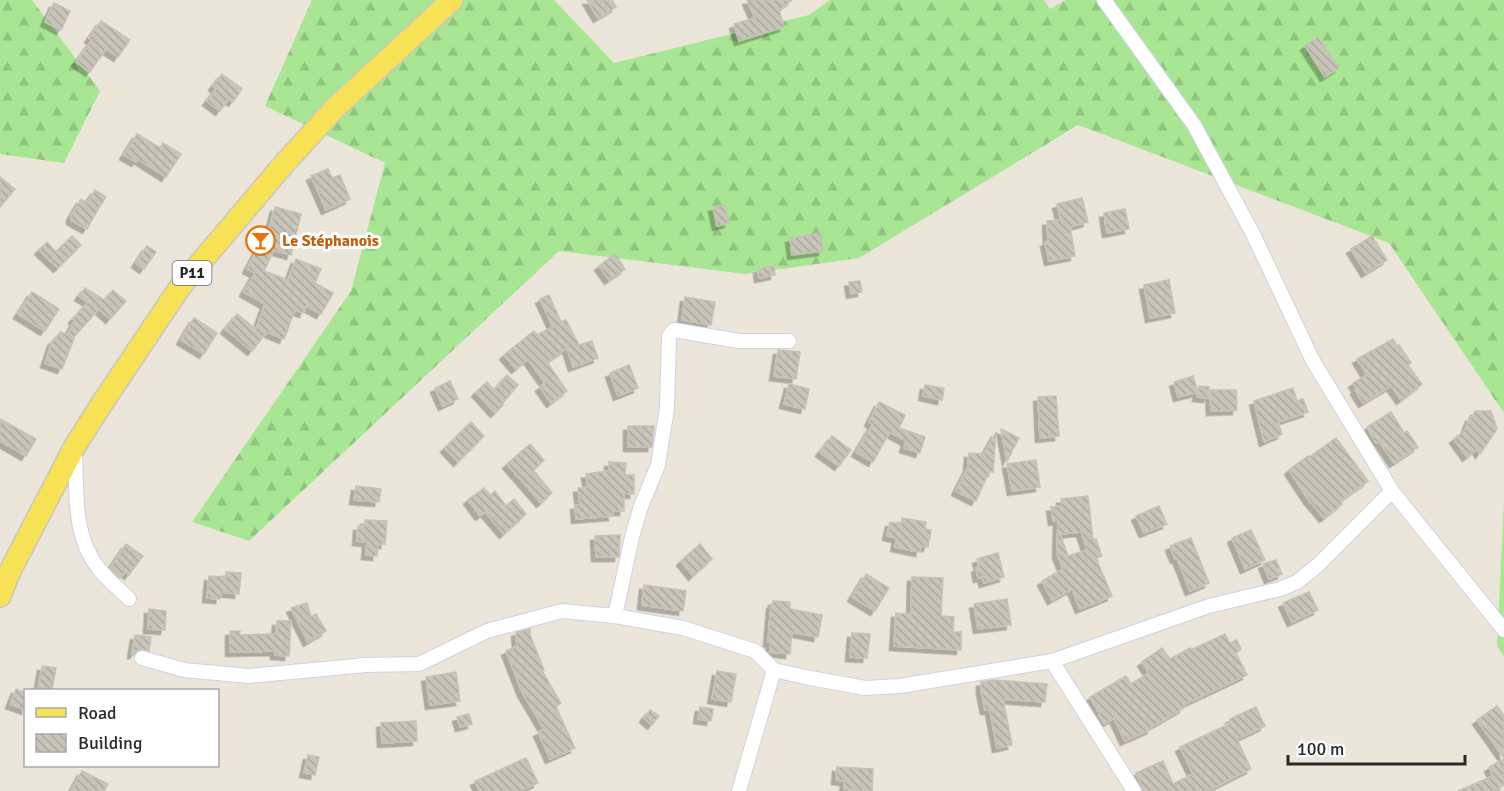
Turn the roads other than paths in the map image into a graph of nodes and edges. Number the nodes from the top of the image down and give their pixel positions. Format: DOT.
graph roads {
  1 [pos="452,0"];
  2 [pos="1104,0"];
  3 [pos="789,341"];
  4 [pos="75,446"];
  5 [pos="1392,491"];
  6 [pos="5,570"];
  7 [pos="0,596"];
  8 [pos="129,599"];
  9 [pos="615,616"];
  10 [pos="1504,630"];
  11 [pos="142,658"];
  12 [pos="1052,661"];
  13 [pos="774,670"];
  14 [pos="739,791"];
  15 [pos="1134,791"];
  1 -- 4 [label="main road, P11"];
  2 -- 5 [label="street"];
  3 -- 9 [label="street"];
  4 -- 6 [label="main road, P11"];
  4 -- 8 [label="street"];
  5 -- 10 [label="street"];
  5 -- 12 [label="street"];
  6 -- 7 [label="main road, P11"];
  9 -- 11 [label="street"];
  9 -- 13 [label="street"];
  12 -- 13 [label="street"];
  12 -- 15 [label="street"];
  13 -- 14 [label="street"];
}
